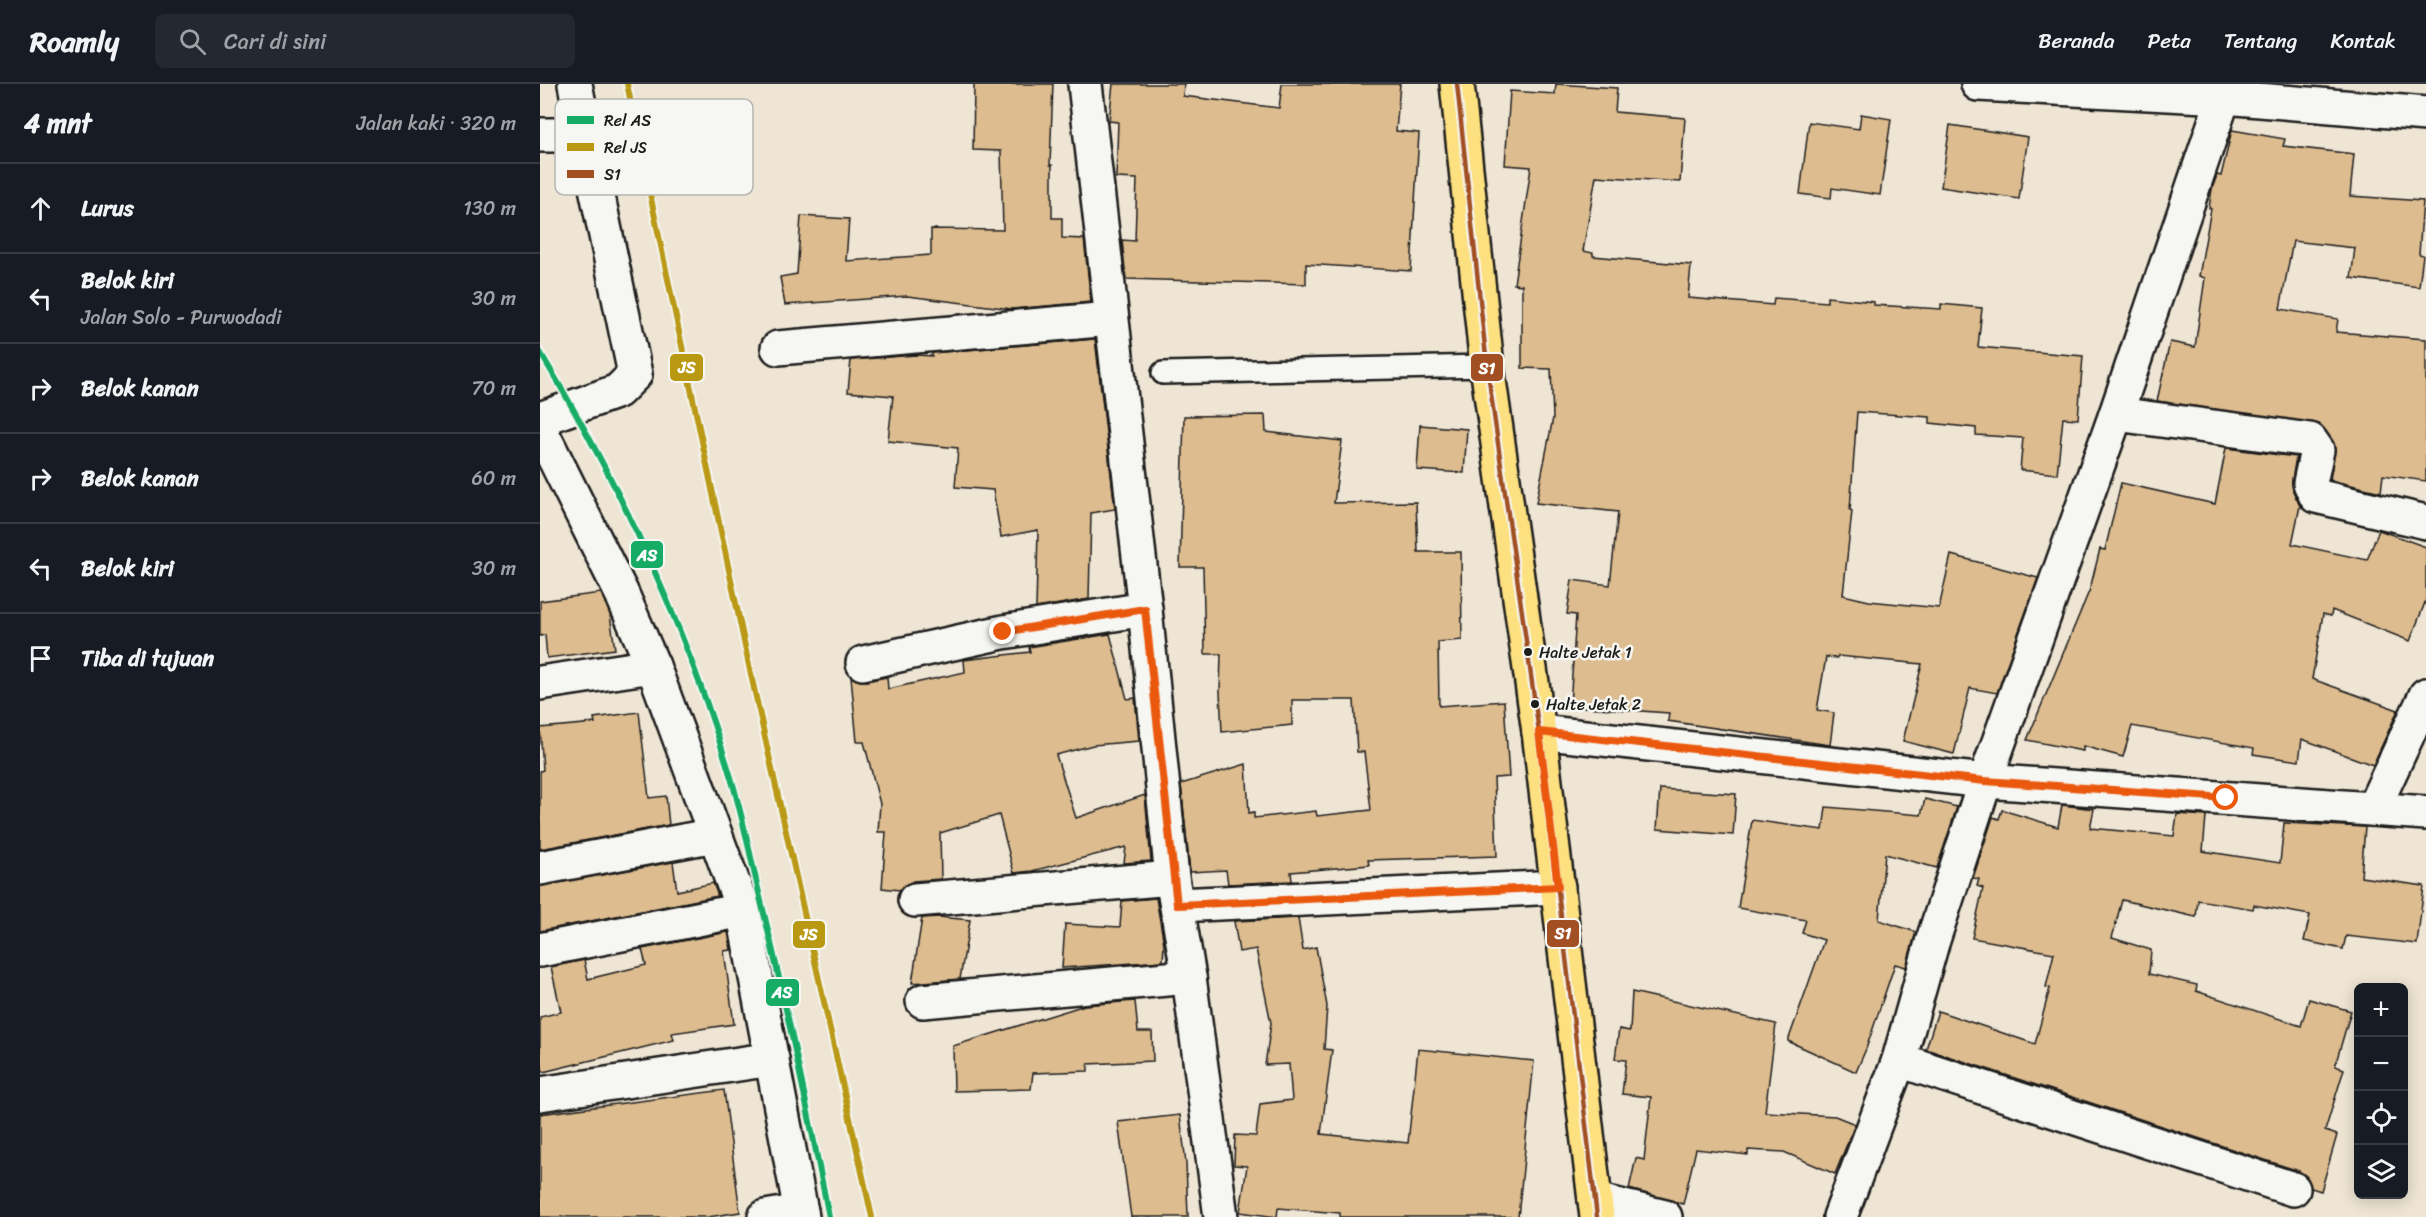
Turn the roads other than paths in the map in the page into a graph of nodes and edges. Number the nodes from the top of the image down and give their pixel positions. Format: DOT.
graph roads {
  1 [pos="575,84"];
  2 [pos="1084,84"];
  3 [pos="1457,84"];
  4 [pos="1978,84"];
  5 [pos="2061,86"];
  6 [pos="2226,91"];
  7 [pos="578,99"];
  8 [pos="2426,114"];
  9 [pos="598,195"];
  10 [pos="1111,319"];
  11 [pos="778,348"];
  12 [pos="1487,366"];
  13 [pos="1163,373"];
  14 [pos="2116,414"];
  15 [pos="540,419"];
  16 [pos="540,429"];
  17 [pos="2426,522"];
  18 [pos="1145,609"];
  19 [pos="863,663"];
  20 [pos="653,666"];
  21 [pos="540,683"];
  22 [pos="2426,695"];
  23 [pos="1539,732"];
  24 [pos="1985,781"];
  25 [pos="2373,809"];
  26 [pos="2426,813"];
  27 [pos="715,835"];
  28 [pos="540,868"];
  29 [pos="1558,887"];
  30 [pos="1175,892"];
  31 [pos="915,900"];
  32 [pos="743,910"];
  33 [pos="540,950"];
  34 [pos="1189,977"];
  35 [pos="923,1001"];
  36 [pos="772,1059"];
  37 [pos="1899,1060"];
  38 [pos="540,1094"];
  39 [pos="2293,1189"];
  40 [pos="1596,1208"];
  41 [pos="801,1215"];
  42 [pos="765,1217"];
  43 [pos="1221,1217"];
  44 [pos="1665,1217"];
  45 [pos="1840,1217"];
  1 -- 7 [label="street"];
  2 -- 10 [label="street"];
  3 -- 12 [label="main road"];
  4 -- 5 [label="street"];
  5 -- 6 [label="street"];
  6 -- 8 [label="street"];
  6 -- 14 [label="street"];
  9 -- 15 [label="street"];
  10 -- 11 [label="street"];
  10 -- 18 [label="street"];
  12 -- 13 [label="lane"];
  12 -- 23 [label="main road"];
  14 -- 17 [label="street"];
  14 -- 24 [label="street"];
  16 -- 20 [label="street"];
  18 -- 19 [label="street"];
  18 -- 30 [label="street"];
  20 -- 21 [label="street"];
  20 -- 27 [label="street"];
  22 -- 25 [label="street"];
  23 -- 24 [label="street"];
  23 -- 29 [label="main road"];
  24 -- 25 [label="street"];
  24 -- 37 [label="street"];
  25 -- 26 [label="street"];
  27 -- 28 [label="street"];
  27 -- 32 [label="street"];
  29 -- 30 [label="street"];
  29 -- 40 [label="main road"];
  30 -- 31 [label="street"];
  30 -- 34 [label="street"];
  32 -- 33 [label="street"];
  32 -- 36 [label="street"];
  34 -- 35 [label="street"];
  34 -- 43 [label="street"];
  36 -- 38 [label="street"];
  36 -- 41 [label="street"];
  37 -- 39 [label="street"];
  37 -- 45 [label="street"];
  40 -- 44 [label="street"];
  41 -- 42 [label="street"];
}
